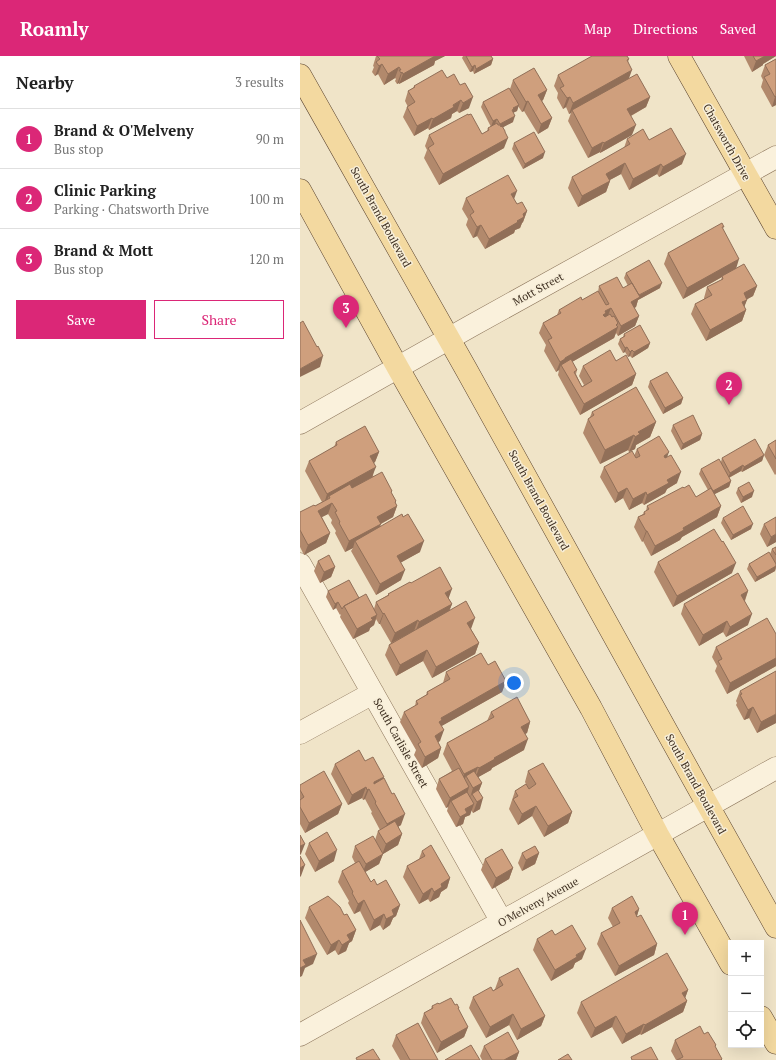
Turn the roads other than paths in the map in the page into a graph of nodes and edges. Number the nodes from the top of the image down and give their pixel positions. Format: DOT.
graph roads {
  1 [pos="679,56"];
  2 [pos="300,75"];
  3 [pos="776,157"];
  4 [pos="746,175"];
  5 [pos="300,190"];
  6 [pos="776,228"];
  7 [pos="449,339"];
  8 [pos="398,368"];
  9 [pos="300,423"];
  10 [pos="300,564"];
  11 [pos="373,693"];
  12 [pos="300,733"];
  13 [pos="776,768"];
  14 [pos="708,806"];
  15 [pos="658,835"];
  16 [pos="502,922"];
  17 [pos="776,927"];
  18 [pos="728,959"];
  19 [pos="764,1022"];
  20 [pos="300,1035"];
  21 [pos="776,1043"];
  1 -- 4 [label="main road, Chatsworth Drive"];
  2 -- 7 [label="main road, South Brand Boulevard"];
  3 -- 4 [label="street, Mott Street"];
  4 -- 6 [label="main road, Chatsworth Drive"];
  4 -- 7 [label="street, Mott Street"];
  5 -- 8 [label="main road"];
  7 -- 8 [label="street, Mott Street"];
  7 -- 14 [label="main road, South Brand Boulevard"];
  8 -- 9 [label="street, Mott Street"];
  8 -- 15 [label="main road"];
  10 -- 11 [label="street, South Carlisle Street"];
  11 -- 12 [label="street"];
  11 -- 16 [label="street, South Carlisle Street"];
  13 -- 14 [label="street, O'Melveny Avenue"];
  14 -- 15 [label="street, O'Melveny Avenue"];
  14 -- 17 [label="main road, South Brand Boulevard"];
  15 -- 16 [label="street, O'Melveny Avenue"];
  15 -- 18 [label="main road"];
  16 -- 20 [label="street, O'Melveny Avenue"];
  19 -- 21 [label="main road"];
}
